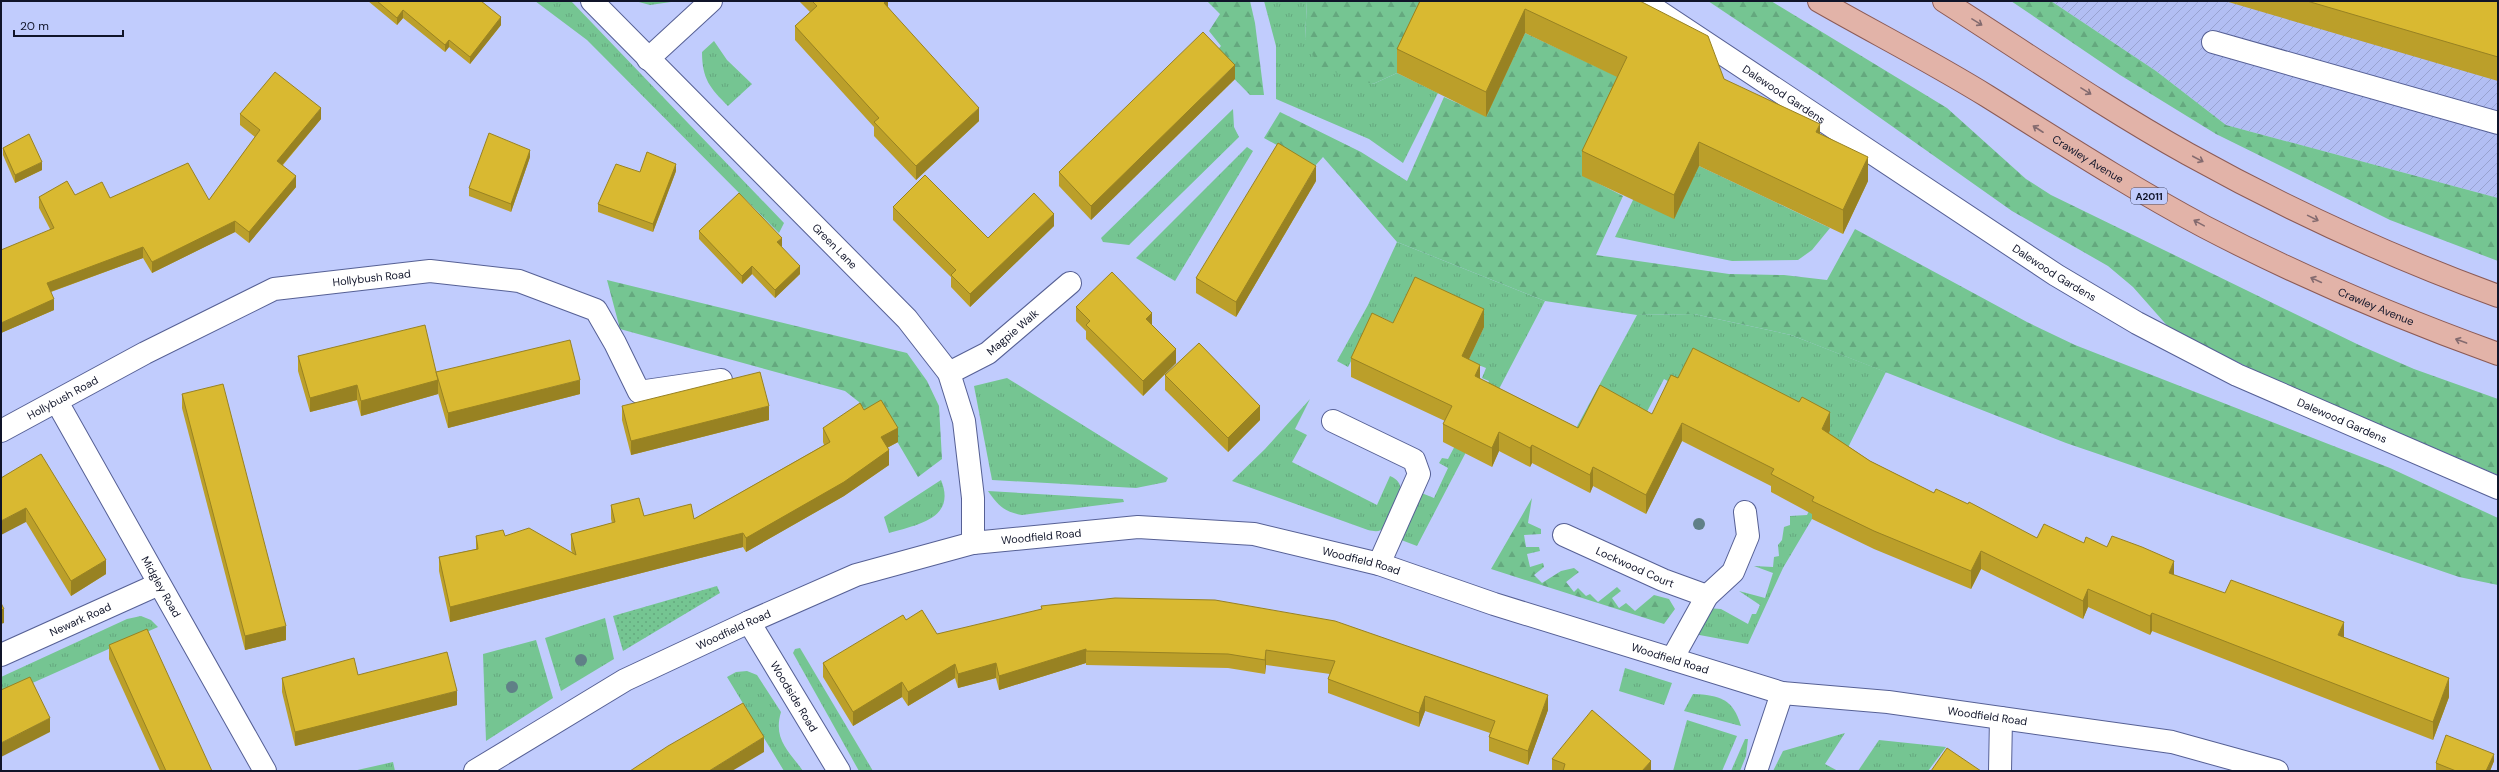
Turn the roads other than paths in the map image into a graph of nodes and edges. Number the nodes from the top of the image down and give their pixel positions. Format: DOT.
graph roads {
  1 [pos="592,1"];
  2 [pos="711,1"];
  3 [pos="1643,1"];
  4 [pos="1819,1"];
  5 [pos="1944,1"];
  6 [pos="2213,42"];
  7 [pos="648,59"];
  8 [pos="2498,123"];
  9 [pos="1070,284"];
  10 [pos="2498,296"];
  11 [pos="2498,354"];
  12 [pos="949,374"];
  13 [pos="721,380"];
  14 [pos="57,402"];
  15 [pos="1333,421"];
  16 [pos="1,431"];
  17 [pos="2498,488"];
  18 [pos="1745,512"];
  19 [pos="1564,535"];
  20 [pos="973,543"];
  21 [pos="1379,564"];
  22 [pos="159,584"];
  23 [pos="1707,596"];
  24 [pos="748,622"];
  25 [pos="1,655"];
  26 [pos="1672,659"];
  27 [pos="1782,693"];
  28 [pos="2001,718"];
  29 [pos="265,771"];
  30 [pos="475,771"];
  31 [pos="839,771"];
  32 [pos="1756,771"];
  33 [pos="2000,771"];
  34 [pos="2277,771"];
  1 -- 7 [label="street, Green Lane"];
  2 -- 7 [label="street"];
  3 -- 17 [label="street, Dalewood Gardens"];
  11 -- 4 [label="main road, Crawley Avenue / A2011, one-way"];
  5 -- 10 [label="main road, one-way"];
  6 -- 8 [label="street"];
  7 -- 12 [label="street, Green Lane"];
  9 -- 12 [label="street, Magpie Walk"];
  12 -- 20 [label="street, Green Lane"];
  13 -- 14 [label="street, Hollybush Road"];
  14 -- 16 [label="street, Hollybush Road"];
  14 -- 22 [label="street, Midgley Road"];
  15 -- 21 [label="street"];
  18 -- 23 [label="street"];
  19 -- 23 [label="street, Lockwood Court"];
  20 -- 21 [label="street, Woodfield Road"];
  20 -- 24 [label="street, Woodfield Road"];
  21 -- 26 [label="street, Woodfield Road"];
  22 -- 25 [label="street, Newark Road"];
  22 -- 29 [label="street, Midgley Road"];
  23 -- 26 [label="street"];
  24 -- 30 [label="street, Woodfield Road"];
  24 -- 31 [label="street, Woodside Road"];
  26 -- 27 [label="street, Woodfield Road"];
  27 -- 28 [label="street, Woodfield Road"];
  27 -- 32 [label="street"];
  28 -- 33 [label="street"];
  28 -- 34 [label="street, Woodfield Road"];
}
